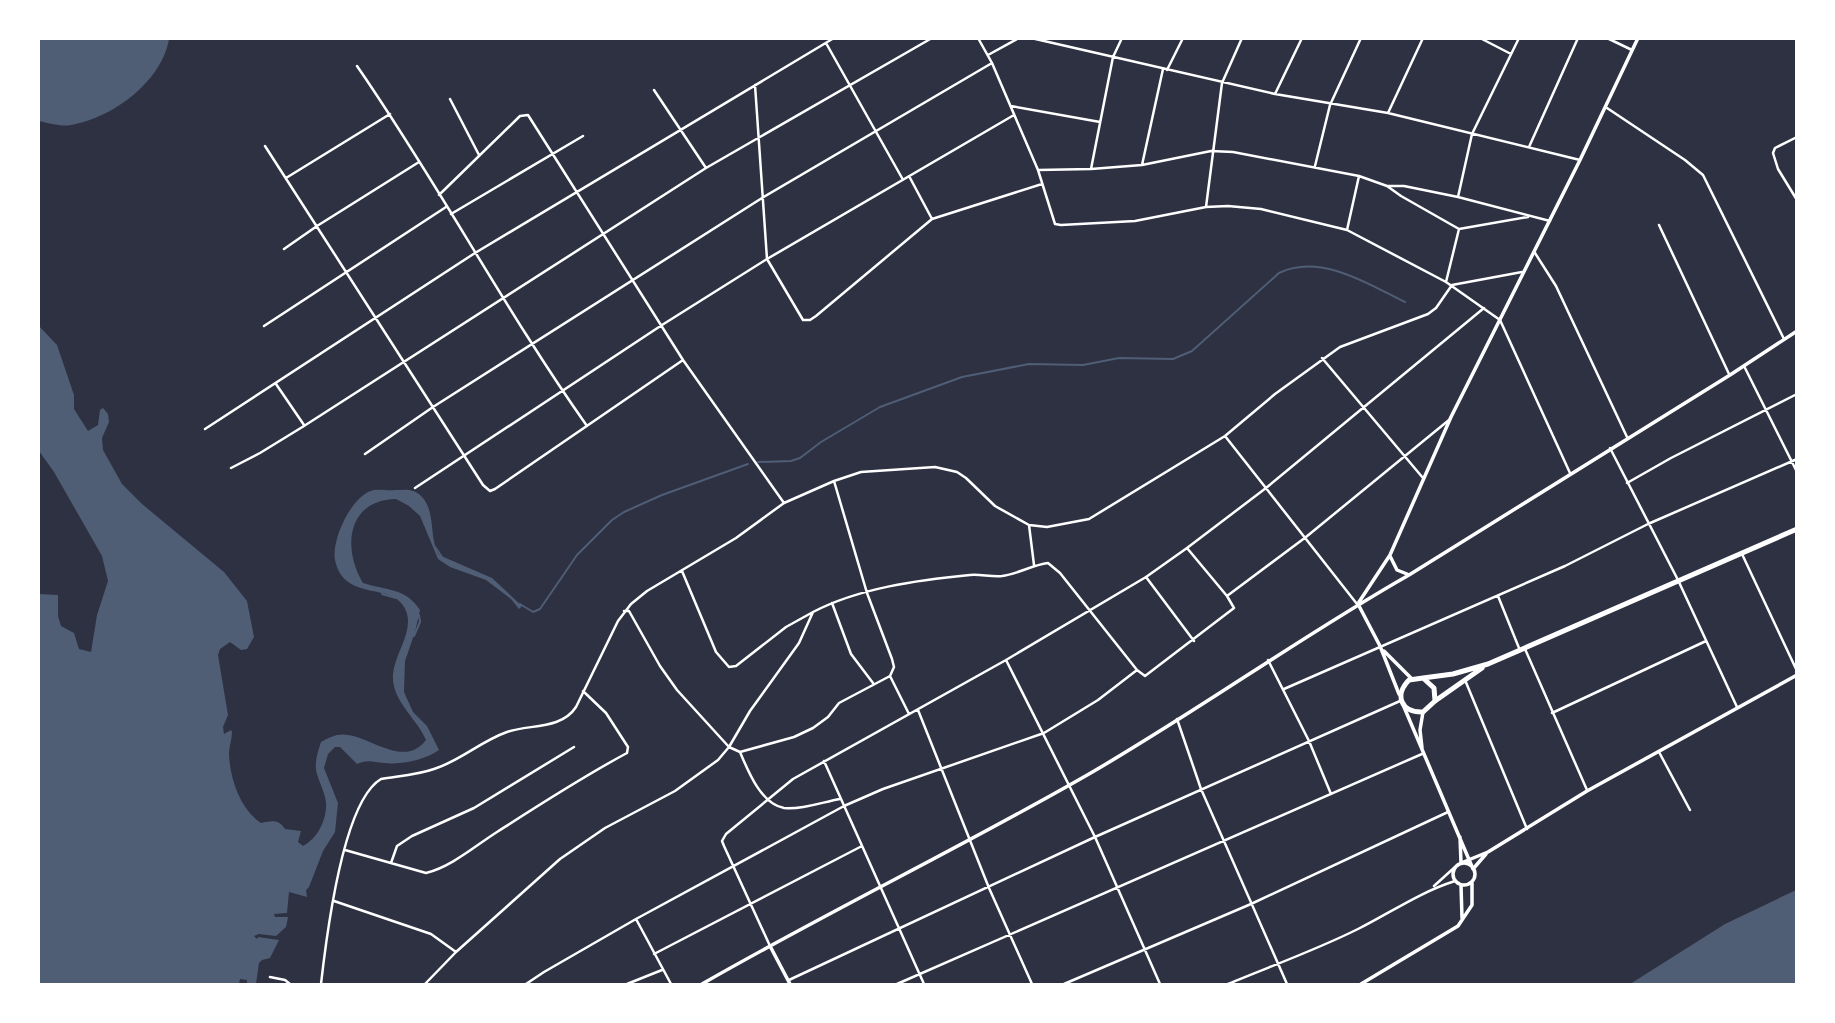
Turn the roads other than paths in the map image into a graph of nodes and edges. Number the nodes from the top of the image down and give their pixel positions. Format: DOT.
graph roads {
  1 [pos="834,38"];
  2 [pos="932,38"];
  3 [pos="978,38"];
  4 [pos="1019,38"];
  5 [pos="1031,38"];
  6 [pos="1122,38"];
  7 [pos="1183,38"];
  8 [pos="1242,38"];
  9 [pos="1302,38"];
  10 [pos="1362,38"];
  11 [pos="1423,38"];
  12 [pos="1480,38"];
  13 [pos="1519,38"];
  14 [pos="1578,38"];
  15 [pos="1607,38"];
  16 [pos="1638,38"];
  17 [pos="826,43"];
  18 [pos="1633,51"];
  19 [pos="1511,54"];
  20 [pos="988,55"];
  21 [pos="1113,57"];
  22 [pos="992,64"];
  23 [pos="357,66"];
  24 [pos="1165,69"];
  25 [pos="1222,83"];
  26 [pos="755,85"];
  27 [pos="851,86"];
  28 [pos="654,90"];
  29 [pos="1275,94"];
  30 [pos="450,99"];
  31 [pos="1330,105"];
  32 [pos="1011,106"];
  33 [pos="1605,106"];
  34 [pos="1388,113"];
  35 [pos="390,114"];
  36 [pos="1014,115"];
  37 [pos="1100,122"];
  38 [pos="680,131"];
  39 [pos="877,133"];
  40 [pos="1472,134"];
  41 [pos="583,136"];
  42 [pos="1797,137"];
  43 [pos="760,138"];
  44 [pos="265,146"];
  45 [pos="1529,147"];
  46 [pos="1211,151"];
  47 [pos="555,154"];
  48 [pos="480,157"];
  49 [pos="1580,160"];
  50 [pos="419,163"];
  51 [pos="1142,165"];
  52 [pos="1315,167"];
  53 [pos="706,168"];
  54 [pos="1091,169"];
  55 [pos="1038,170"];
  56 [pos="908,175"];
  57 [pos="1359,176"];
  58 [pos="286,178"];
  59 [pos="902,179"];
  60 [pos="1042,184"];
  61 [pos="1387,186"];
  62 [pos="579,192"];
  63 [pos="439,195"];
  64 [pos="1458,197"];
  65 [pos="762,198"];
  66 [pos="1797,200"];
  67 [pos="446,207"];
  68 [pos="1206,207"];
  69 [pos="452,214"];
  70 [pos="1531,217"];
  71 [pos="932,219"];
  72 [pos="1549,221"];
  73 [pos="1659,225"];
  74 [pos="317,226"];
  75 [pos="1459,229"];
  76 [pos="1347,230"];
  77 [pos="604,232"];
  78 [pos="284,250"];
  79 [pos="1534,252"];
  80 [pos="475,253"];
  81 [pos="767,259"];
  82 [pos="1522,272"];
  83 [pos="346,274"];
  84 [pos="633,280"];
  85 [pos="1446,282"];
  86 [pos="1451,285"];
  87 [pos="504,298"];
  88 [pos="1484,308"];
  89 [pos="375,318"];
  90 [pos="1500,320"];
  91 [pos="662,325"];
  92 [pos="264,326"];
  93 [pos="1797,331"];
  94 [pos="1784,339"];
  95 [pos="533,344"];
  96 [pos="1322,358"];
  97 [pos="683,360"];
  98 [pos="404,362"];
  99 [pos="1744,366"];
  100 [pos="1730,375"];
  101 [pos="276,384"];
  102 [pos="562,390"];
  103 [pos="1797,394"];
  104 [pos="433,407"];
  105 [pos="1362,408"];
  106 [pos="1765,409"];
  107 [pos="1451,418"];
  108 [pos="304,426"];
  109 [pos="587,426"];
  110 [pos="205,429"];
  111 [pos="1225,436"];
  112 [pos="1627,437"];
  113 [pos="1610,448"];
  114 [pos="365,454"];
  115 [pos="464,454"];
  116 [pos="1403,455"];
  117 [pos="1797,459"];
  118 [pos="1792,461"];
  119 [pos="231,468"];
  120 [pos="1797,472"];
  121 [pos="1570,473"];
  122 [pos="1423,478"];
  123 [pos="834,481"];
  124 [pos="1627,483"];
  125 [pos="415,488"];
  126 [pos="1266,488"];
  127 [pos="784,503"];
  128 [pos="1648,524"];
  129 [pos="1029,525"];
  130 [pos="1797,529"];
  131 [pos="1306,537"];
  132 [pos="1187,548"];
  133 [pos="1742,554"];
  134 [pos="1390,555"];
  135 [pos="1034,565"];
  136 [pos="682,571"];
  137 [pos="1409,575"];
  138 [pos="1146,577"];
  139 [pos="1678,580"];
  140 [pos="867,593"];
  141 [pos="1227,596"];
  142 [pos="1498,596"];
  143 [pos="832,603"];
  144 [pos="1358,604"];
  145 [pos="1089,610"];
  146 [pos="624,611"];
  147 [pos="813,612"];
  148 [pos="1194,641"];
  149 [pos="1706,641"];
  150 [pos="1380,646"];
  151 [pos="1523,650"];
  152 [pos="1006,660"];
  153 [pos="1268,660"];
  154 [pos="1488,664"];
  155 [pos="1138,670"];
  156 [pos="1797,673"];
  157 [pos="890,676"];
  158 [pos="1412,678"];
  159 [pos="1423,678"];
  160 [pos="1465,680"];
  161 [pos="873,683"];
  162 [pos="1284,689"];
  163 [pos="583,691"];
  164 [pos="1401,700"];
  165 [pos="1435,701"];
  166 [pos="1737,707"];
  167 [pos="918,710"];
  168 [pos="1423,712"];
  169 [pos="1552,713"];
  170 [pos="909,715"];
  171 [pos="1177,719"];
  172 [pos="1044,733"];
  173 [pos="1309,741"];
  174 [pos="574,747"];
  175 [pos="729,747"];
  176 [pos="740,752"];
  177 [pos="1659,752"];
  178 [pos="1422,754"];
  179 [pos="824,761"];
  180 [pos="940,768"];
  181 [pos="1069,785"];
  182 [pos="1201,789"];
  183 [pos="1587,791"];
  184 [pos="1331,795"];
  185 [pos="840,799"];
  186 [pos="769,800"];
  187 [pos="844,806"];
  188 [pos="1690,810"];
  189 [pos="1448,811"];
  190 [pos="1527,829"];
  191 [pos="1095,837"];
  192 [pos="1460,837"];
  193 [pos="970,838"];
  194 [pos="1225,841"];
  195 [pos="862,846"];
  196 [pos="345,850"];
  197 [pos="1488,852"];
  198 [pos="1470,860"];
  199 [pos="390,863"];
  200 [pos="1461,863"];
  201 [pos="734,866"];
  202 [pos="1455,867"];
  203 [pos="1474,869"];
  204 [pos="1455,881"];
  205 [pos="1472,883"];
  206 [pos="1461,886"];
  207 [pos="881,887"];
  208 [pos="989,888"];
  209 [pos="1118,889"];
  210 [pos="1431,889"];
  211 [pos="334,901"];
  212 [pos="751,903"];
  213 [pos="1251,904"];
  214 [pos="636,919"];
  215 [pos="1462,921"];
  216 [pos="898,928"];
  217 [pos="1010,935"];
  218 [pos="770,946"];
  219 [pos="1145,948"];
  220 [pos="456,953"];
  221 [pos="654,954"];
  222 [pos="1278,963"];
  223 [pos="663,970"];
  224 [pos="920,974"];
  225 [pos="270,977"];
  226 [pos="789,983"];
  227 [pos="290,985"];
  228 [pos="321,985"];
  229 [pos="425,985"];
  230 [pos="526,985"];
  231 [pos="626,985"];
  232 [pos="671,985"];
  233 [pos="702,985"];
  234 [pos="897,985"];
  235 [pos="924,985"];
  236 [pos="1032,985"];
  237 [pos="1064,985"];
  238 [pos="1160,985"];
  239 [pos="1228,985"];
  240 [pos="1287,985"];
  241 [pos="1361,985"];
  1 -- 17 [label="street"];
  2 -- 27 [label="street"];
  3 -- 20 [label="street"];
  4 -- 20 [label="street"];
  5 -- 21 [label="street"];
  6 -- 21 [label="street"];
  7 -- 24 [label="street"];
  8 -- 25 [label="street"];
  9 -- 29 [label="street"];
  10 -- 31 [label="street"];
  11 -- 34 [label="street"];
  12 -- 19 [label="street"];
  13 -- 19 [label="street"];
  14 -- 45 [label="street"];
  15 -- 18 [label="street"];
  16 -- 18 [label="street"];
  17 -- 26 [label="street"];
  17 -- 27 [label="street"];
  18 -- 33 [label="street"];
  19 -- 40 [label="street"];
  20 -- 22 [label="street"];
  21 -- 24 [label="street"];
  21 -- 37 [label="street"];
  22 -- 32 [label="street"];
  22 -- 39 [label="street"];
  23 -- 35 [label="street"];
  24 -- 25 [label="street"];
  24 -- 51 [label="street"];
  25 -- 29 [label="street"];
  25 -- 46 [label="street"];
  26 -- 38 [label="street"];
  26 -- 43 [label="street"];
  27 -- 39 [label="street"];
  27 -- 43 [label="street"];
  28 -- 38 [label="street"];
  29 -- 31 [label="street"];
  30 -- 48 [label="street"];
  31 -- 34 [label="street"];
  31 -- 52 [label="street"];
  32 -- 36 [label="street"];
  32 -- 37 [label="street"];
  33 -- 49 [label="street"];
  33 -- 94 [label="street"];
  34 -- 40 [label="street"];
  35 -- 50 [label="street"];
  35 -- 58 [label="street"];
  36 -- 55 [label="street"];
  36 -- 56 [label="street"];
  37 -- 54 [label="street"];
  38 -- 53 [label="street"];
  38 -- 62 [label="street"];
  39 -- 59 [label="street"];
  39 -- 65 [label="street"];
  40 -- 45 [label="street"];
  40 -- 64 [label="street"];
  41 -- 47 [label="street"];
  42 -- 66 [label="street"];
  43 -- 53 [label="street"];
  43 -- 65 [label="street"];
  44 -- 58 [label="street"];
  45 -- 49 [label="street"];
  46 -- 51 [label="street"];
  46 -- 52 [label="street"];
  46 -- 68 [label="street"];
  47 -- 48 [label="street"];
  47 -- 62 [label="street"];
  47 -- 69 [label="street"];
  48 -- 63 [label="street"];
  49 -- 72 [label="street"];
  50 -- 63 [label="street"];
  50 -- 74 [label="street"];
  51 -- 54 [label="street"];
  52 -- 57 [label="street"];
  53 -- 77 [label="street"];
  54 -- 55 [label="street"];
  55 -- 60 [label="street"];
  56 -- 59 [label="street"];
  56 -- 71 [label="street"];
  57 -- 61 [label="street"];
  57 -- 76 [label="street"];
  58 -- 74 [label="street"];
  59 -- 81 [label="street"];
  60 -- 68 [label="street"];
  60 -- 71 [label="street"];
  61 -- 64 [label="street"];
  61 -- 75 [label="street"];
  62 -- 77 [label="street"];
  62 -- 80 [label="street"];
  63 -- 67 [label="street"];
  64 -- 70 [label="street"];
  65 -- 81 [label="street"];
  65 -- 84 [label="street"];
  67 -- 69 [label="street"];
  67 -- 83 [label="street"];
  68 -- 76 [label="street"];
  69 -- 80 [label="street"];
  70 -- 72 [label="street"];
  70 -- 75 [label="street"];
  71 -- 81 [label="street"];
  72 -- 79 [label="street"];
  73 -- 100 [label="street"];
  74 -- 78 [label="street"];
  74 -- 83 [label="street"];
  75 -- 85 [label="street"];
  76 -- 85 [label="street"];
  77 -- 84 [label="street"];
  77 -- 87 [label="street"];
  79 -- 82 [label="street"];
  79 -- 112 [label="street"];
  80 -- 87 [label="street"];
  80 -- 89 [label="street"];
  81 -- 91 [label="street"];
  82 -- 86 [label="street"];
  82 -- 90 [label="street"];
  83 -- 89 [label="street"];
  83 -- 92 [label="street"];
  84 -- 91 [label="street"];
  84 -- 95 [label="street"];
  85 -- 86 [label="street"];
  86 -- 88 [label="street"];
  86 -- 96 [label="street"];
  87 -- 95 [label="street"];
  87 -- 98 [label="street"];
  88 -- 90 [label="street"];
  88 -- 105 [label="street"];
  89 -- 98 [label="street"];
  89 -- 101 [label="street"];
  90 -- 107 [label="street"];
  90 -- 121 [label="street"];
  91 -- 97 [label="street"];
  91 -- 102 [label="street"];
  93 -- 94 [label="street"];
  94 -- 99 [label="street"];
  95 -- 102 [label="street"];
  95 -- 104 [label="street"];
  96 -- 105 [label="street"];
  96 -- 111 [label="street"];
  97 -- 109 [label="street"];
  97 -- 127 [label="street"];
  98 -- 104 [label="street"];
  98 -- 108 [label="street"];
  99 -- 100 [label="street"];
  99 -- 106 [label="street"];
  100 -- 112 [label="street"];
  101 -- 108 [label="street"];
  101 -- 110 [label="street"];
  102 -- 109 [label="street"];
  102 -- 115 [label="street"];
  103 -- 106 [label="street"];
  104 -- 114 [label="street"];
  104 -- 115 [label="street"];
  105 -- 116 [label="street"];
  105 -- 126 [label="street"];
  106 -- 118 [label="street"];
  106 -- 124 [label="street"];
  107 -- 116 [label="street"];
  107 -- 122 [label="street"];
  108 -- 119 [label="street"];
  109 -- 115 [label="street"];
  111 -- 126 [label="street"];
  111 -- 129 [label="street"];
  112 -- 113 [label="street"];
  113 -- 121 [label="street"];
  113 -- 124 [label="street"];
  115 -- 125 [label="street"];
  116 -- 122 [label="street"];
  116 -- 131 [label="street"];
  117 -- 118 [label="street"];
  118 -- 120 [label="street"];
  118 -- 128 [label="street"];
  121 -- 137 [label="street"];
  122 -- 134 [label="street"];
  123 -- 127 [label="street"];
  123 -- 129 [label="street"];
  123 -- 140 [label="street"];
  124 -- 128 [label="street"];
  126 -- 131 [label="street"];
  126 -- 132 [label="street"];
  127 -- 136 [label="street"];
  128 -- 139 [label="street"];
  128 -- 142 [label="street"];
  129 -- 135 [label="street"];
  130 -- 133 [label="main road"];
  131 -- 141 [label="street"];
  131 -- 144 [label="street"];
  132 -- 138 [label="street"];
  132 -- 141 [label="street"];
  133 -- 139 [label="main road"];
  133 -- 156 [label="street"];
  134 -- 137 [label="street"];
  134 -- 144 [label="street"];
  135 -- 140 [label="street"];
  135 -- 145 [label="street"];
  136 -- 146 [label="street"];
  136 -- 147 [label="street"];
  137 -- 144 [label="street"];
  138 -- 145 [label="street"];
  138 -- 148 [label="street"];
  139 -- 149 [label="street"];
  139 -- 151 [label="main road"];
  140 -- 143 [label="street"];
  140 -- 157 [label="street"];
  141 -- 148 [label="street"];
  142 -- 150 [label="street"];
  142 -- 151 [label="street"];
  143 -- 147 [label="street"];
  143 -- 161 [label="street"];
  144 -- 150 [label="street"];
  144 -- 153 [label="street"];
  145 -- 152 [label="street"];
  145 -- 155 [label="street"];
  146 -- 163 [label="street"];
  146 -- 175 [label="street"];
  147 -- 175 [label="street"];
  148 -- 155 [label="street"];
  149 -- 166 [label="street"];
  149 -- 169 [label="street"];
  150 -- 158 [label="street"];
  150 -- 162 [label="street"];
  150 -- 164 [label="street"];
  151 -- 154 [label="main road"];
  151 -- 169 [label="street"];
  152 -- 167 [label="street"];
  152 -- 172 [label="street"];
  153 -- 162 [label="street"];
  153 -- 171 [label="street"];
  154 -- 159 [label="main road"];
  154 -- 160 [label="main road"];
  155 -- 172 [label="street"];
  156 -- 166 [label="street"];
  157 -- 161 [label="street"];
  157 -- 170 [label="street"];
  158 -- 159 [label="main road"];
  158 -- 164 [label="main road"];
  159 -- 165 [label="main road"];
  160 -- 165 [label="main road"];
  160 -- 190 [label="street"];
  161 -- 176 [label="street"];
  162 -- 173 [label="street"];
  163 -- 196 [label="street"];
  163 -- 199 [label="street"];
  164 -- 168 [label="main road"];
  164 -- 173 [label="street"];
  164 -- 178 [label="street"];
  165 -- 168 [label="main road"];
  166 -- 177 [label="street"];
  167 -- 170 [label="street"];
  167 -- 180 [label="street"];
  168 -- 178 [label="street"];
  169 -- 183 [label="street"];
  170 -- 179 [label="street"];
  171 -- 181 [label="street"];
  171 -- 182 [label="street"];
  172 -- 180 [label="street"];
  172 -- 181 [label="street"];
  173 -- 182 [label="street"];
  173 -- 184 [label="street"];
  174 -- 199 [label="street"];
  175 -- 176 [label="street"];
  175 -- 220 [label="street"];
  176 -- 186 [label="street"];
  177 -- 183 [label="street"];
  177 -- 188 [label="street"];
  178 -- 184 [label="street"];
  178 -- 189 [label="street"];
  179 -- 185 [label="street"];
  179 -- 186 [label="street"];
  180 -- 187 [label="street"];
  180 -- 193 [label="street"];
  181 -- 191 [label="street"];
  181 -- 193 [label="street"];
  182 -- 191 [label="street"];
  182 -- 194 [label="street"];
  183 -- 190 [label="street"];
  184 -- 194 [label="street"];
  185 -- 186 [label="street"];
  185 -- 187 [label="street"];
  186 -- 201 [label="street"];
  187 -- 195 [label="street"];
  187 -- 201 [label="street"];
  189 -- 192 [label="street"];
  189 -- 213 [label="street"];
  190 -- 197 [label="street"];
  191 -- 208 [label="street"];
  191 -- 209 [label="street"];
  192 -- 198 [label="street"];
  192 -- 200 [label="street"];
  193 -- 207 [label="street"];
  193 -- 208 [label="street"];
  194 -- 209 [label="street"];
  194 -- 213 [label="street"];
  195 -- 207 [label="street"];
  195 -- 212 [label="street"];
  196 -- 199 [label="street"];
  196 -- 211 [label="street"];
  197 -- 198 [label="street"];
  197 -- 203 [label="street"];
  198 -- 200 [label="street"];
  198 -- 203 [label="street"];
  200 -- 202 [label="street"];
  200 -- 203 [label="street"];
  201 -- 212 [label="street"];
  201 -- 214 [label="street"];
  202 -- 204 [label="street"];
  202 -- 210 [label="street"];
  203 -- 205 [label="street"];
  204 -- 206 [label="street"];
  204 -- 210 [label="street"];
  205 -- 206 [label="street"];
  205 -- 215 [label="street"];
  206 -- 215 [label="street"];
  207 -- 216 [label="street"];
  207 -- 218 [label="street"];
  208 -- 216 [label="street"];
  208 -- 217 [label="street"];
  209 -- 217 [label="street"];
  209 -- 219 [label="street"];
  210 -- 222 [label="street"];
  211 -- 220 [label="street"];
  211 -- 228 [label="street"];
  212 -- 218 [label="street"];
  212 -- 221 [label="street"];
  213 -- 219 [label="street"];
  213 -- 222 [label="street"];
  214 -- 221 [label="street"];
  214 -- 230 [label="street"];
  215 -- 241 [label="street"];
  216 -- 224 [label="street"];
  216 -- 226 [label="street"];
  217 -- 224 [label="street"];
  217 -- 236 [label="street"];
  218 -- 226 [label="street"];
  218 -- 233 [label="street"];
  219 -- 237 [label="street"];
  219 -- 238 [label="street"];
  220 -- 229 [label="street"];
  221 -- 223 [label="street"];
  222 -- 239 [label="street"];
  222 -- 240 [label="street"];
  223 -- 231 [label="street"];
  223 -- 232 [label="street"];
  224 -- 234 [label="street"];
  224 -- 235 [label="street"];
  225 -- 227 [label="street"];
}
